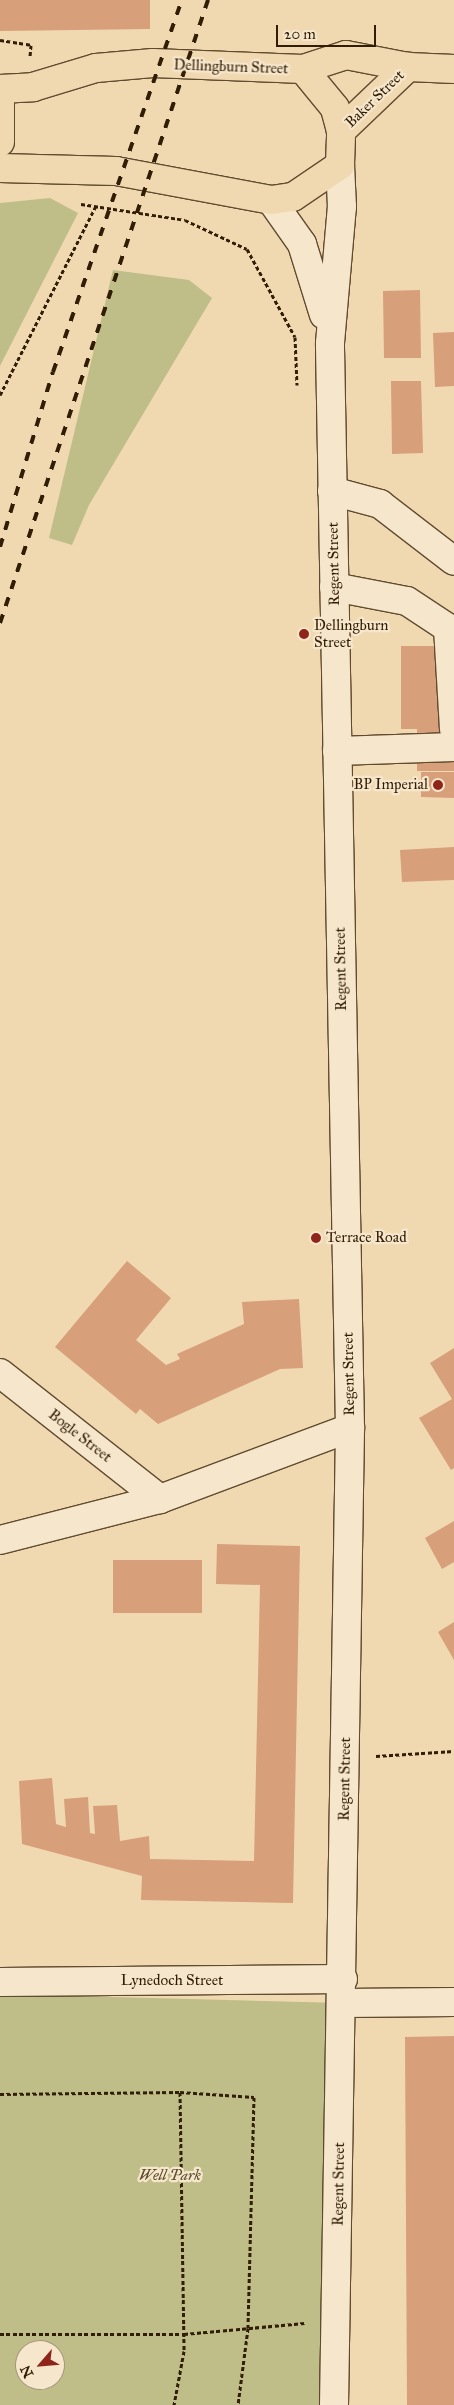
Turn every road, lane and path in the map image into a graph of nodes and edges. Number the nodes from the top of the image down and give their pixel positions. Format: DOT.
graph roads {
  1 [pos="0,40"];
  2 [pos="408,67"];
  3 [pos="454,69"];
  4 [pos="303,70"];
  5 [pos="27,88"];
  6 [pos="0,89"];
  7 [pos="0,100"];
  8 [pos="341,131"];
  9 [pos="0,142"];
  10 [pos="340,165"];
  11 [pos="0,168"];
  12 [pos="271,200"];
  13 [pos="78,203"];
  14 [pos="96,206"];
  15 [pos="330,343"];
  16 [pos="297,389"];
  17 [pos="0,395"];
  18 [pos="332,492"];
  19 [pos="454,561"];
  20 [pos="334,587"];
  21 [pos="454,729"];
  22 [pos="454,747"];
  23 [pos="337,751"];
  24 [pos="0,1373"];
  25 [pos="350,1428"];
  26 [pos="160,1499"];
  27 [pos="0,1540"];
  28 [pos="454,1751"];
  29 [pos="345,1758"];
  30 [pos="0,1982"];
  31 [pos="343,1991"];
  32 [pos="454,2002"];
  33 [pos="180,2092"];
  34 [pos="0,2094"];
  35 [pos="335,2320"];
  36 [pos="248,2328"];
  37 [pos="0,2334"];
  38 [pos="184,2334"];
  39 [pos="174,2405"];
  40 [pos="238,2405"];
  41 [pos="334,2405"];
  1 -- 5 [label="path"];
  2 -- 3 [label="main road, Baker Street"];
  2 -- 4 [label="main road, Baker Street"];
  2 -- 8 [label="main road, Baker Street"];
  4 -- 5 [label="main road, Dellingburn Street"];
  4 -- 8 [label="main road, Dellingburn Street"];
  5 -- 6 [label="main road, Dellingburn Street"];
  7 -- 9 [label="main road"];
  8 -- 10 [label="main road, Dellingburn Street"];
  10 -- 12 [label="main road"];
  10 -- 15 [label="street, Regent Street"];
  11 -- 12 [label="main road"];
  12 -- 15 [label="street, Regent Street"];
  13 -- 14 [label="path"];
  14 -- 16 [label="path"];
  14 -- 17 [label="path"];
  15 -- 18 [label="street, Regent Street"];
  18 -- 19 [label="street"];
  18 -- 20 [label="street, Regent Street"];
  20 -- 21 [label="street"];
  20 -- 23 [label="street, Regent Street"];
  22 -- 23 [label="street"];
  23 -- 25 [label="street, Regent Street"];
  24 -- 26 [label="street, Bogle Street"];
  25 -- 26 [label="street"];
  25 -- 29 [label="street, Regent Street"];
  26 -- 27 [label="street"];
  28 -- 29 [label="path"];
  29 -- 31 [label="street, Regent Street"];
  30 -- 31 [label="street, Lynedoch Street"];
  31 -- 32 [label="street, Lynedoch Street"];
  31 -- 35 [label="street, Regent Street"];
  33 -- 34 [label="path"];
  33 -- 36 [label="path"];
  33 -- 38 [label="path"];
  35 -- 36 [label="path"];
  35 -- 41 [label="street, Regent Street"];
  36 -- 38 [label="path"];
  36 -- 40 [label="path"];
  37 -- 38 [label="path"];
  38 -- 39 [label="path"];
}
